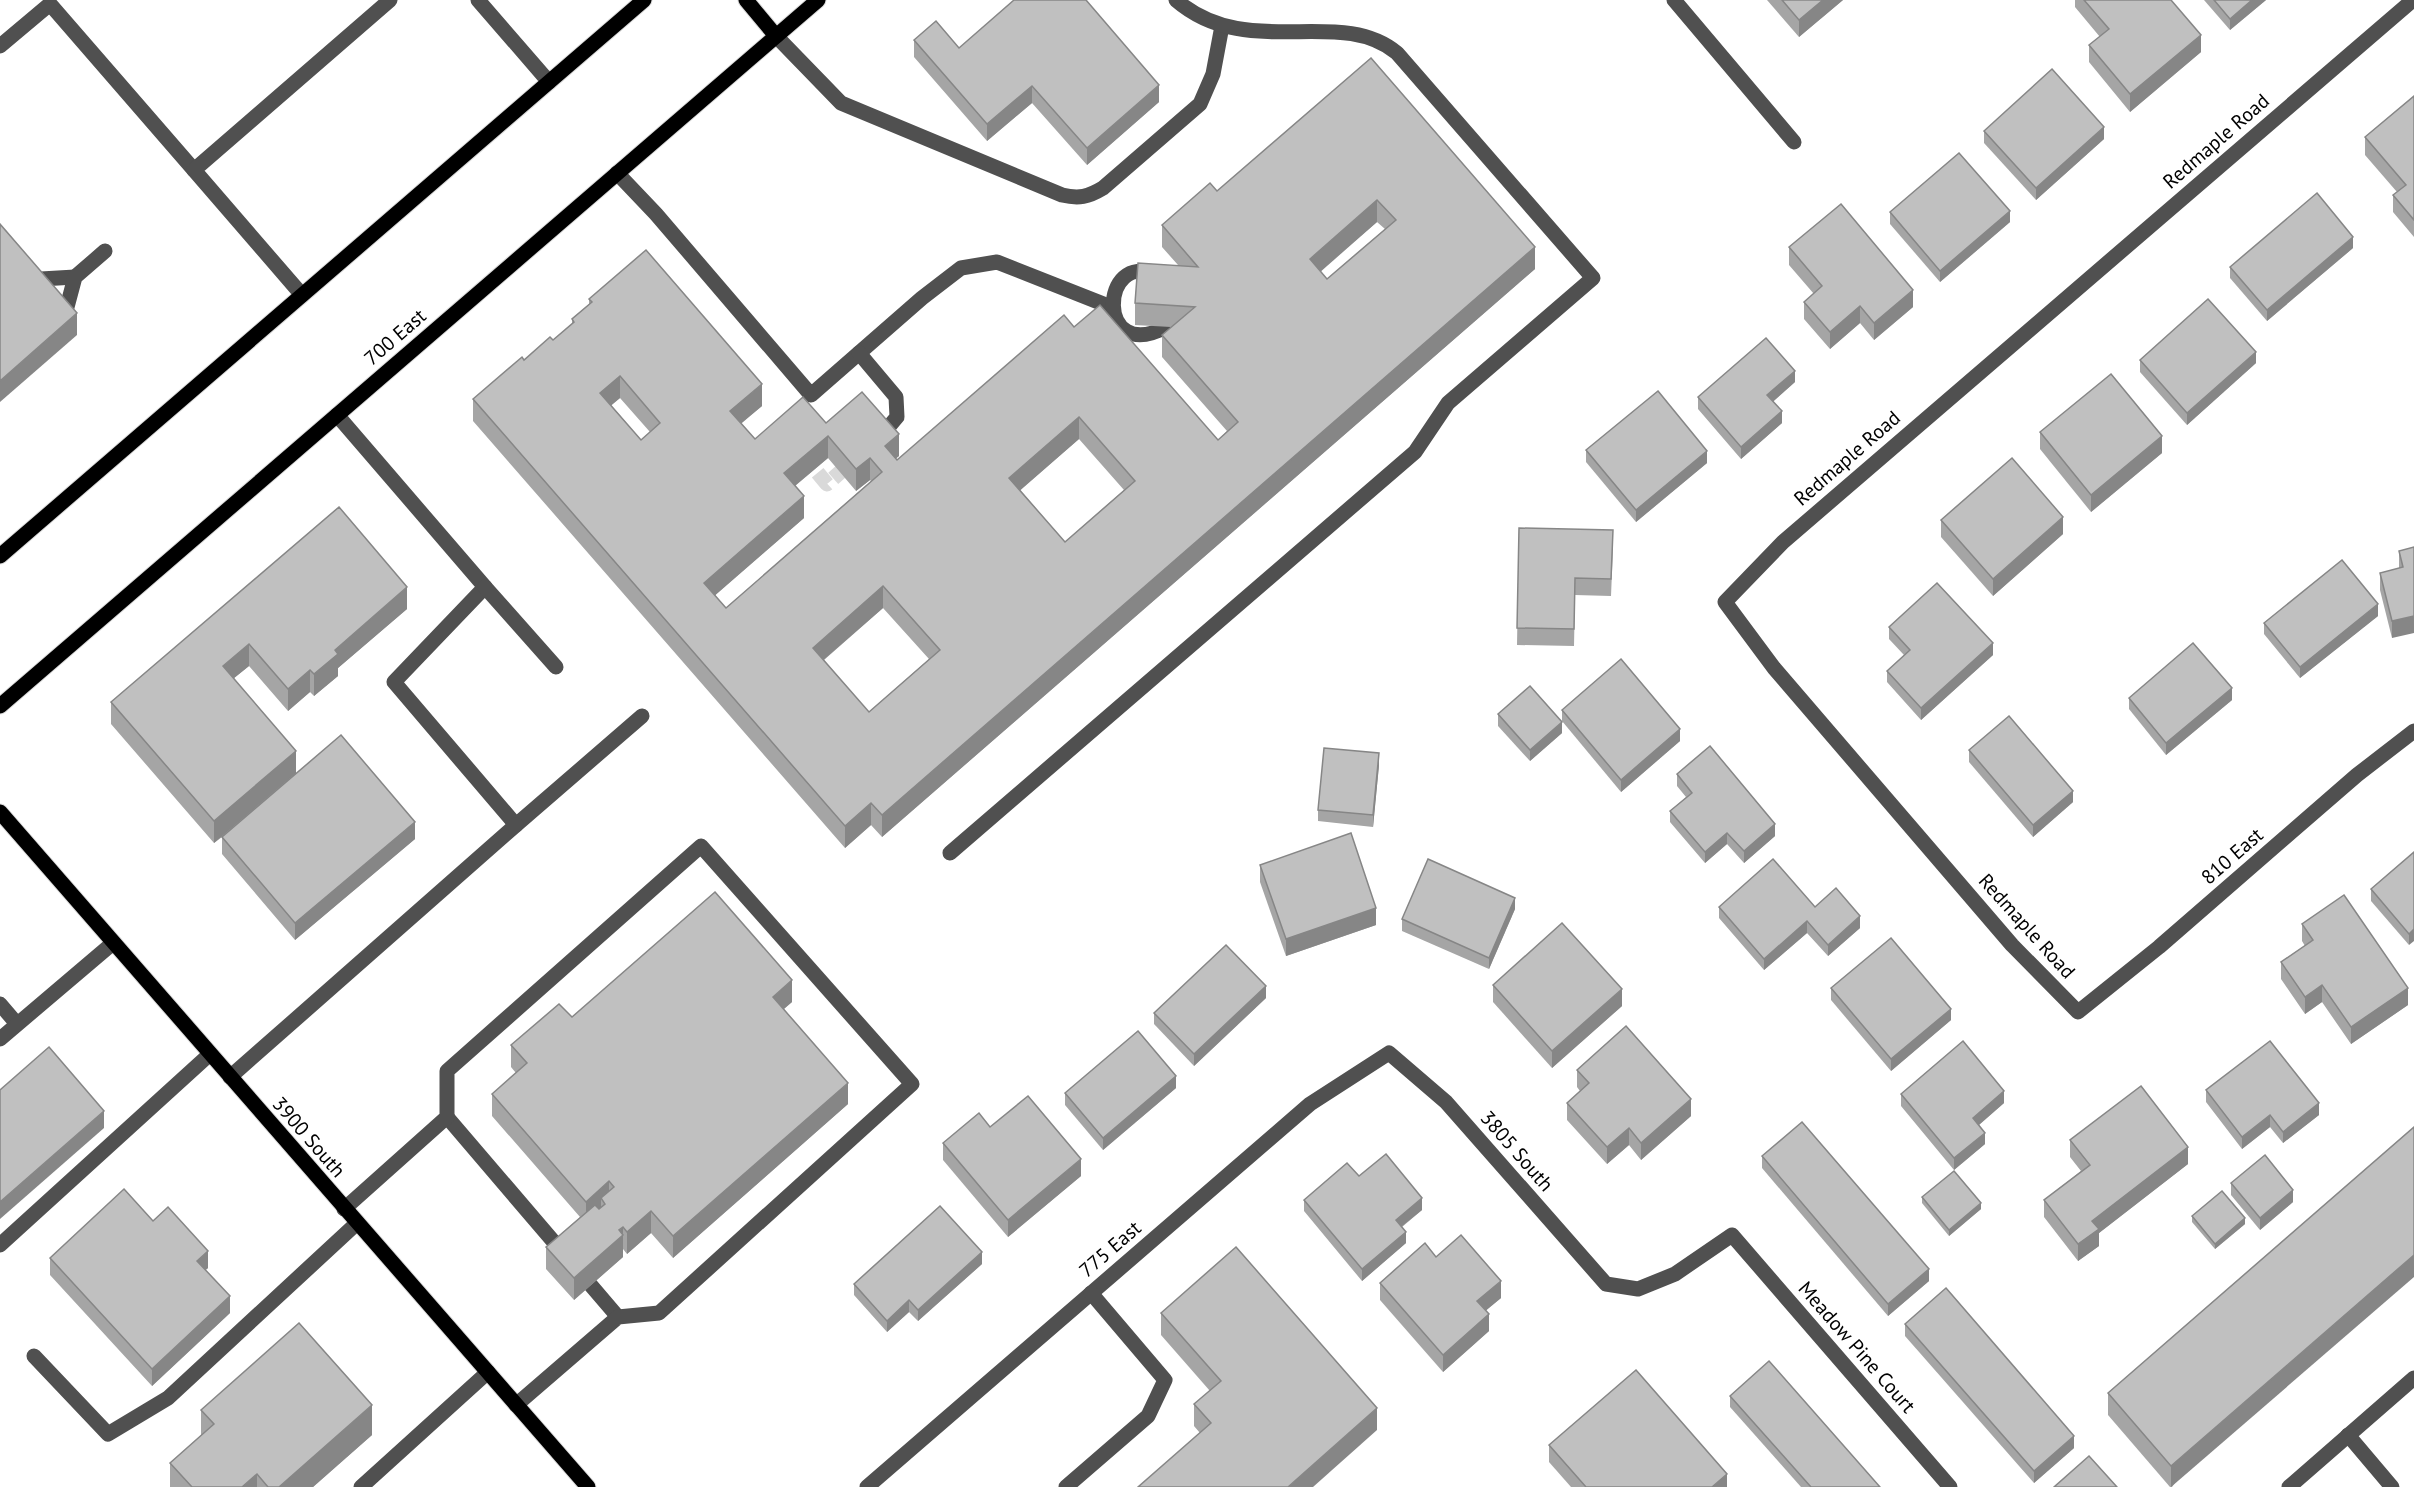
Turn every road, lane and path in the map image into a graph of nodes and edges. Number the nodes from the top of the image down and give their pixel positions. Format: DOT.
graph roads {
  1 [pos="390,0"];
  2 [pos="478,0"];
  3 [pos="644,0"];
  4 [pos="746,0"];
  5 [pos="818,0"];
  6 [pos="1176,0"];
  7 [pos="1674,0"];
  8 [pos="2413,0"];
  9 [pos="52,2"];
  10 [pos="1222,26"];
  11 [pos="776,36"];
  12 [pos="0,46"];
  13 [pos="549,82"];
  14 [pos="1794,142"];
  15 [pos="194,170"];
  16 [pos="617,173"];
  17 [pos="105,251"];
  18 [pos="75,277"];
  19 [pos="34,285"];
  20 [pos="1170,286"];
  21 [pos="302,295"];
  22 [pos="1111,307"];
  23 [pos="59,314"];
  24 [pos="1166,327"];
  25 [pos="859,353"];
  26 [pos="811,395"];
  27 [pos="797,408"];
  28 [pos="337,415"];
  29 [pos="882,436"];
  30 [pos="0,556"];
  31 [pos="485,587"];
  32 [pos="556,668"];
  33 [pos="0,706"];
  34 [pos="642,716"];
  35 [pos="2414,731"];
  36 [pos="0,812"];
  37 [pos="516,825"];
  38 [pos="950,852"];
  39 [pos="113,943"];
  40 [pos="0,1004"];
  41 [pos="2078,1012"];
  42 [pos="17,1024"];
  43 [pos="0,1039"];
  44 [pos="1389,1053"];
  45 [pos="210,1054"];
  46 [pos="230,1077"];
  47 [pos="447,1117"];
  48 [pos="344,1209"];
  49 [pos="356,1224"];
  50 [pos="1732,1235"];
  51 [pos="0,1245"];
  52 [pos="1091,1293"];
  53 [pos="618,1317"];
  54 [pos="34,1356"];
  55 [pos="488,1372"];
  56 [pos="2414,1378"];
  57 [pos="516,1405"];
  58 [pos="2348,1435"];
  59 [pos="361,1487"];
  60 [pos="588,1487"];
  61 [pos="867,1487"];
  62 [pos="1066,1487"];
  63 [pos="1950,1487"];
  64 [pos="2289,1487"];
  65 [pos="2392,1487"];
  1 -- 15 [label="street"];
  2 -- 13 [label="street"];
  3 -- 13 [label="main road"];
  4 -- 11 [label="main road"];
  5 -- 11 [label="main road, 700 East"];
  6 -- 10 [label="street"];
  7 -- 14 [label="street"];
  8 -- 41 [label="street, Redmaple Road"];
  9 -- 12 [label="street"];
  9 -- 15 [label="street"];
  10 -- 11 [label="street"];
  10 -- 38 [label="street"];
  11 -- 16 [label="main road, 700 East"];
  13 -- 21 [label="main road"];
  15 -- 21 [label="street"];
  16 -- 26 [label="street"];
  16 -- 28 [label="main road, 700 East"];
  17 -- 18 [label="street"];
  18 -- 19 [label="street"];
  18 -- 23 [label="street"];
  20 -- 22 [label="street"];
  21 -- 30 [label="main road"];
  22 -- 24 [label="street"];
  22 -- 25 [label="street"];
  25 -- 26 [label="street"];
  25 -- 29 [label="street"];
  26 -- 27 [label="street"];
  28 -- 31 [label="street"];
  28 -- 33 [label="main road, 700 East"];
  31 -- 32 [label="street"];
  31 -- 37 [label="street"];
  34 -- 37 [label="street"];
  35 -- 41 [label="street, 810 East"];
  36 -- 39 [label="main road, 3900 South"];
  37 -- 46 [label="street"];
  39 -- 42 [label="street"];
  39 -- 45 [label="main road, 3900 South"];
  40 -- 42 [label="street"];
  42 -- 43 [label="street"];
  44 -- 50 [label="street, 3805 South"];
  44 -- 52 [label="street, 775 East"];
  45 -- 46 [label="main road, 3900 South"];
  45 -- 51 [label="street"];
  46 -- 48 [label="main road, 3900 South"];
  47 -- 48 [label="street"];
  47 -- 53 [label="street"];
  47 -- 53 [label="street"];
  48 -- 49 [label="main road, 3900 South"];
  49 -- 54 [label="street"];
  49 -- 55 [label="main road, 3900 South"];
  50 -- 63 [label="street, Meadow Pine Court"];
  52 -- 61 [label="street, 775 East"];
  52 -- 62 [label="street"];
  53 -- 57 [label="street"];
  55 -- 57 [label="main road, 3900 South"];
  55 -- 59 [label="street"];
  56 -- 58 [label="street"];
  57 -- 60 [label="main road, 3900 South"];
  58 -- 64 [label="street"];
  58 -- 65 [label="street"];
}
